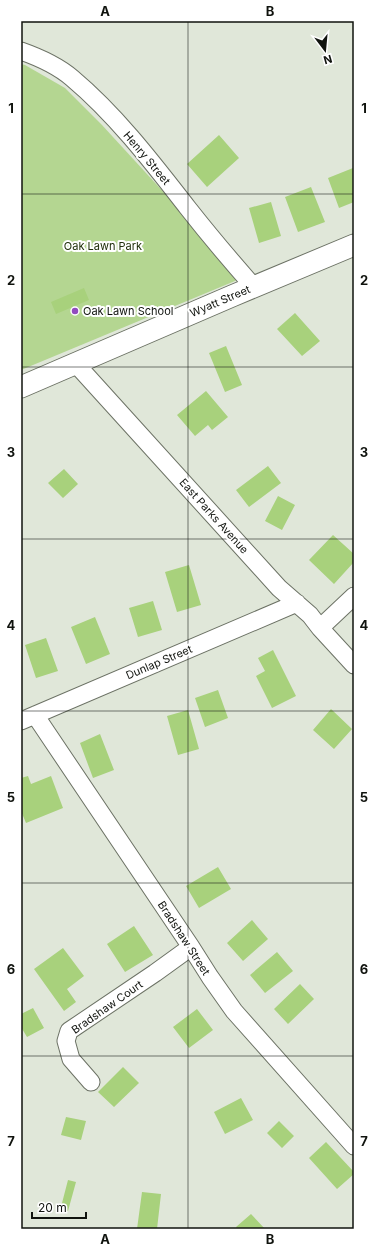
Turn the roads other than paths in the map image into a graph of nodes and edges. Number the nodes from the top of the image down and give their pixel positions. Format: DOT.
graph roads {
  1 [pos="21,51"];
  2 [pos="354,245"];
  3 [pos="254,287"];
  4 [pos="76,364"];
  5 [pos="21,387"];
  6 [pos="354,596"];
  7 [pos="297,603"];
  8 [pos="320,628"];
  9 [pos="354,665"];
  10 [pos="28,718"];
  11 [pos="191,947"];
  12 [pos="91,1082"];
  13 [pos="354,1146"];
  1 -- 3 [label="street, Henry Street"];
  2 -- 3 [label="street, Wyatt Street"];
  3 -- 4 [label="street, Wyatt Street"];
  4 -- 5 [label="street, Wyatt Street"];
  4 -- 7 [label="street, East Parks Avenue"];
  6 -- 8 [label="street"];
  7 -- 8 [label="street, East Parks Avenue"];
  7 -- 10 [label="street, Dunlap Street"];
  8 -- 9 [label="street, East Parks Avenue"];
  10 -- 11 [label="street, Bradshaw Street"];
  11 -- 12 [label="street, Bradshaw Court"];
  11 -- 13 [label="street, Bradshaw Street"];
}
